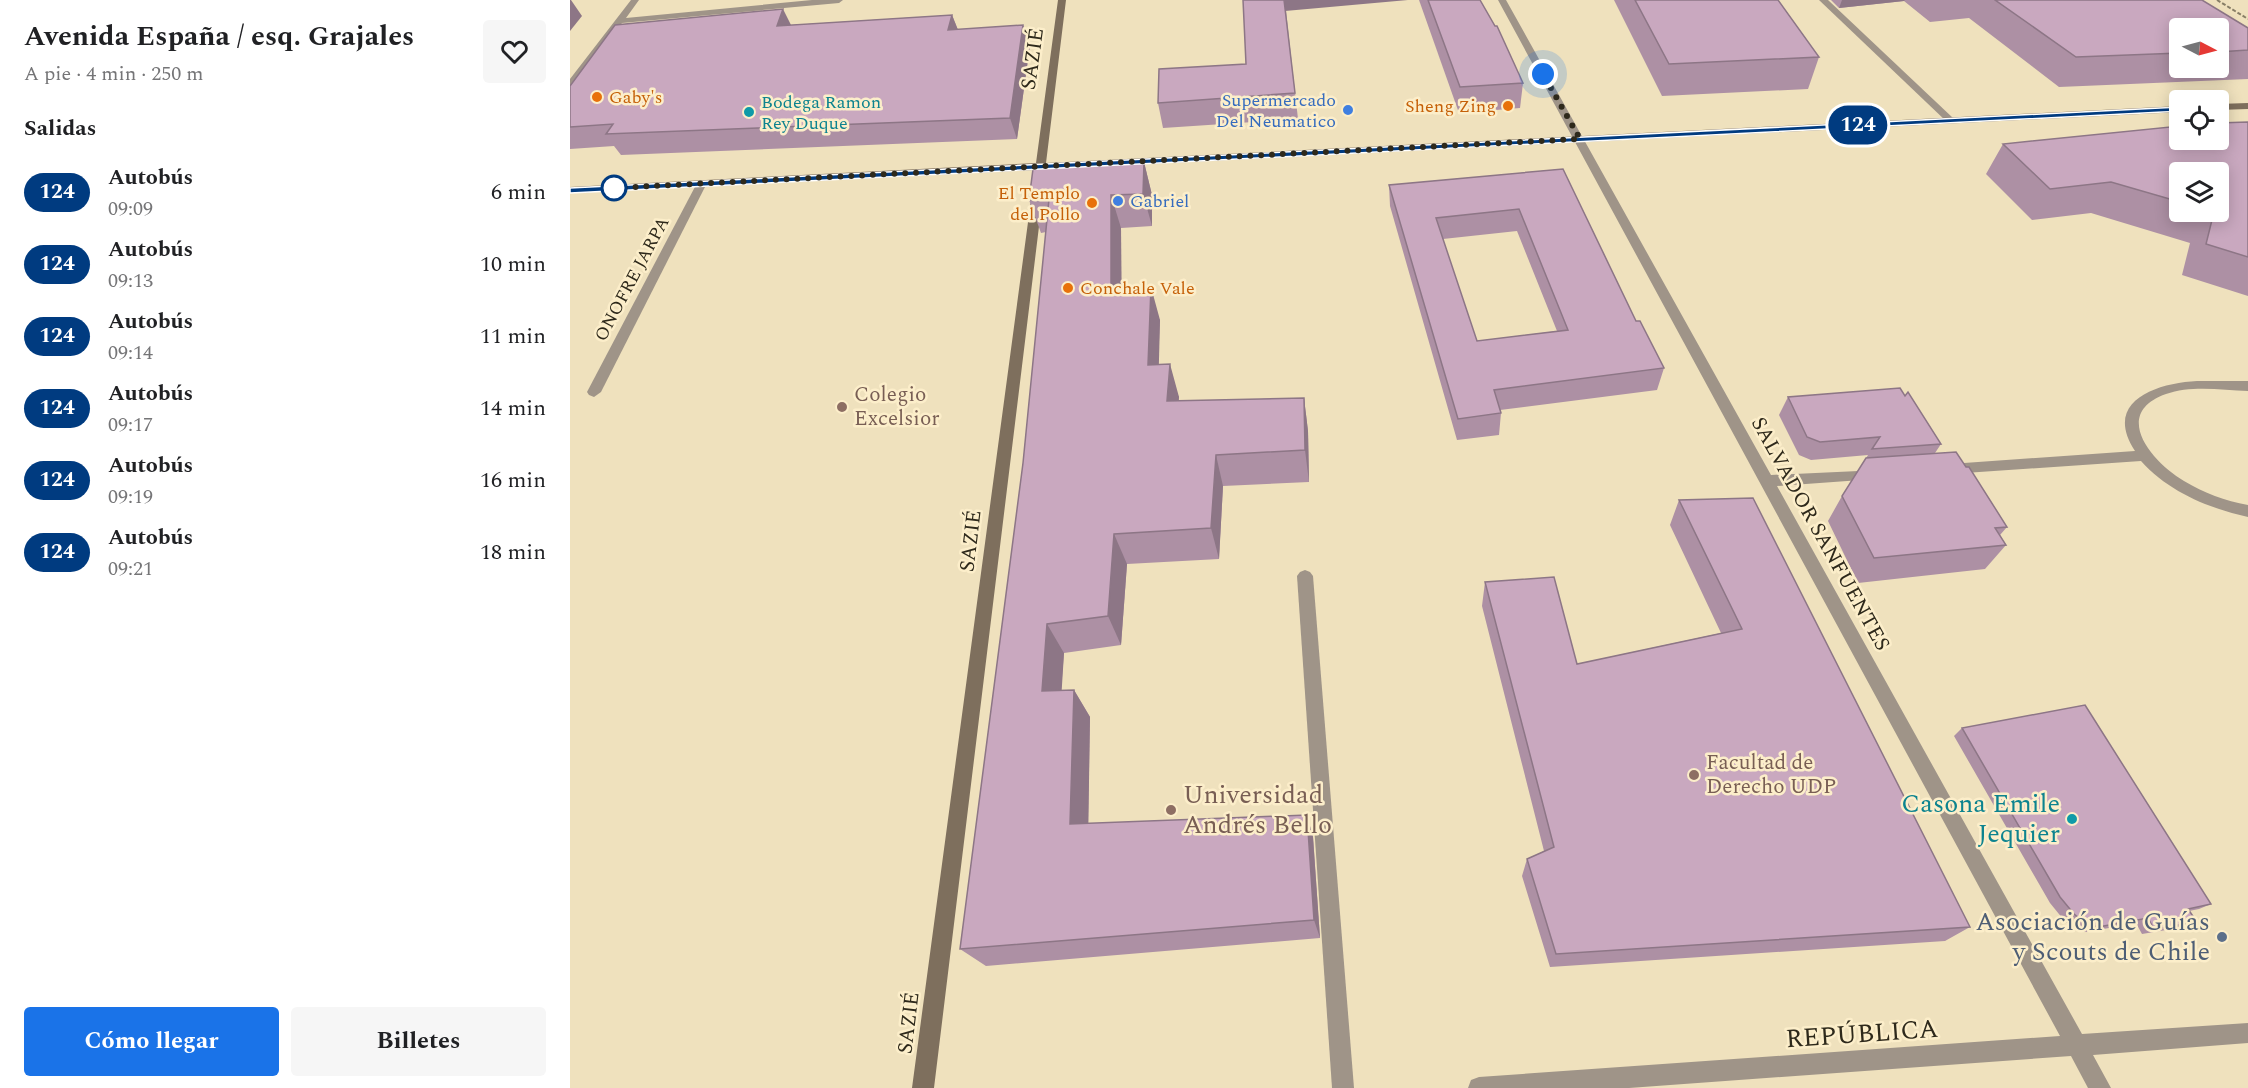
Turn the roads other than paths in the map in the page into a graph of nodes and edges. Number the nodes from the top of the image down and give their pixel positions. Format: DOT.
graph roads {
  1 [pos="635,0"];
  2 [pos="839,0"];
  3 [pos="1062,0"];
  4 [pos="1502,0"];
  5 [pos="1823,0"];
  6 [pos="618,21"];
  7 [pos="570,85"];
  8 [pos="2248,106"];
  9 [pos="2229,107"];
  10 [pos="2169,110"];
  11 [pos="1950,120"];
  12 [pos="1580,139"];
  13 [pos="1040,166"];
  14 [pos="702,183"];
  15 [pos="570,190"];
  16 [pos="2248,386"];
  17 [pos="594,392"];
  18 [pos="2144,456"];
  19 [pos="1932,470"];
  20 [pos="1885,474"];
  21 [pos="1767,481"];
  22 [pos="2248,511"];
  23 [pos="1305,576"];
  24 [pos="2248,1033"];
  25 [pos="2076,1043"];
  26 [pos="1599,1084"];
  27 [pos="923,1088"];
  28 [pos="1343,1088"];
  29 [pos="1479,1088"];
  30 [pos="2100,1088"];
  1 -- 6 [label="street"];
  2 -- 6 [label="street"];
  3 -- 13 [label="street, SAZIÉ"];
  4 -- 12 [label="street, SALVADOR SANFUENTES"];
  5 -- 11 [label="street"];
  6 -- 7 [label="street"];
  8 -- 9 [label="street"];
  10 -- 11 [label="street"];
  11 -- 12 [label="street"];
  12 -- 13 [label="street"];
  12 -- 21 [label="street, SALVADOR SANFUENTES"];
  13 -- 14 [label="street"];
  13 -- 27 [label="street, SAZIÉ"];
  14 -- 15 [label="street"];
  14 -- 17 [label="street, ONOFRE JARPA"];
  16 -- 18 [label="street"];
  18 -- 19 [label="street"];
  18 -- 22 [label="street"];
  20 -- 21 [label="street"];
  21 -- 25 [label="street, SALVADOR SANFUENTES"];
  23 -- 28 [label="street"];
  24 -- 25 [label="street, REPÚBLICA"];
  25 -- 26 [label="street, REPÚBLICA"];
  25 -- 30 [label="street, SALVADOR SANFUENTES"];
  26 -- 29 [label="street, REPÚBLICA"];
}
